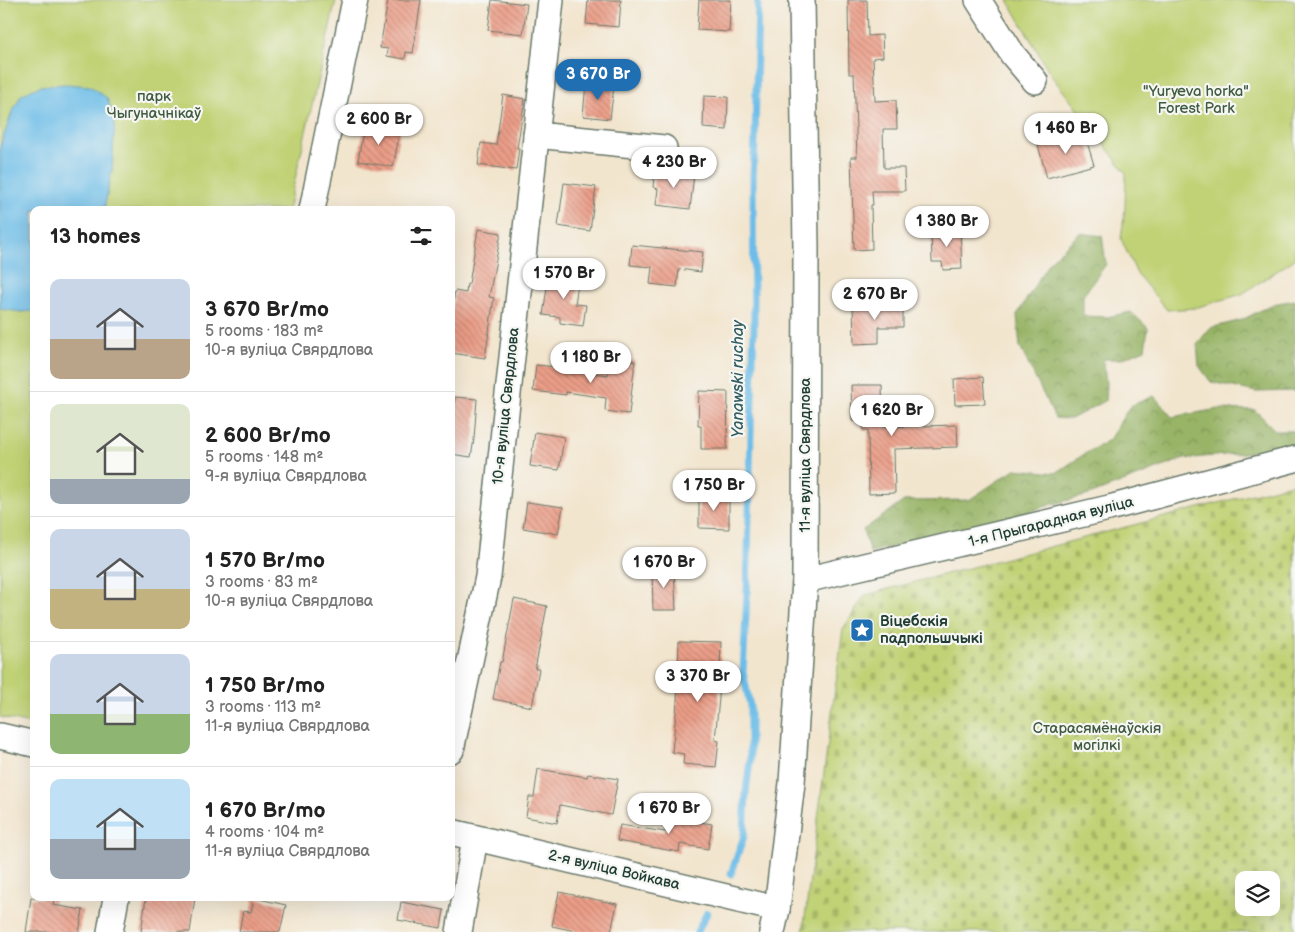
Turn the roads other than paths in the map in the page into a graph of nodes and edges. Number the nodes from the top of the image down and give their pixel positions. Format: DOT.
graph roads {
  1 [pos="355,0"];
  2 [pos="551,0"];
  3 [pos="802,0"];
  4 [pos="978,0"];
  5 [pos="1035,81"];
  6 [pos="536,135"];
  7 [pos="664,148"];
  8 [pos="313,206"];
  9 [pos="1295,458"];
  10 [pos="805,580"];
  11 [pos="455,731"];
  12 [pos="0,736"];
  13 [pos="30,743"];
  14 [pos="463,835"];
  15 [pos="115,901"];
  16 [pos="774,920"];
  17 [pos="110,932"];
  18 [pos="459,932"];
  1 -- 8 [label="street"];
  2 -- 6 [label="street, 10-я вуліца Свярдлова"];
  3 -- 10 [label="street, 11-я вуліца Свярдлова"];
  4 -- 5 [label="street"];
  6 -- 7 [label="street"];
  6 -- 11 [label="street, 10-я вуліца Свярдлова"];
  9 -- 10 [label="street, 1-я Прыгарадная вуліца"];
  10 -- 16 [label="street, 11-я вуліца Свярдлова"];
  12 -- 13 [label="street"];
  14 -- 16 [label="street, 2-я вуліца Войкава"];
  14 -- 18 [label="street"];
  15 -- 17 [label="street"];
}
